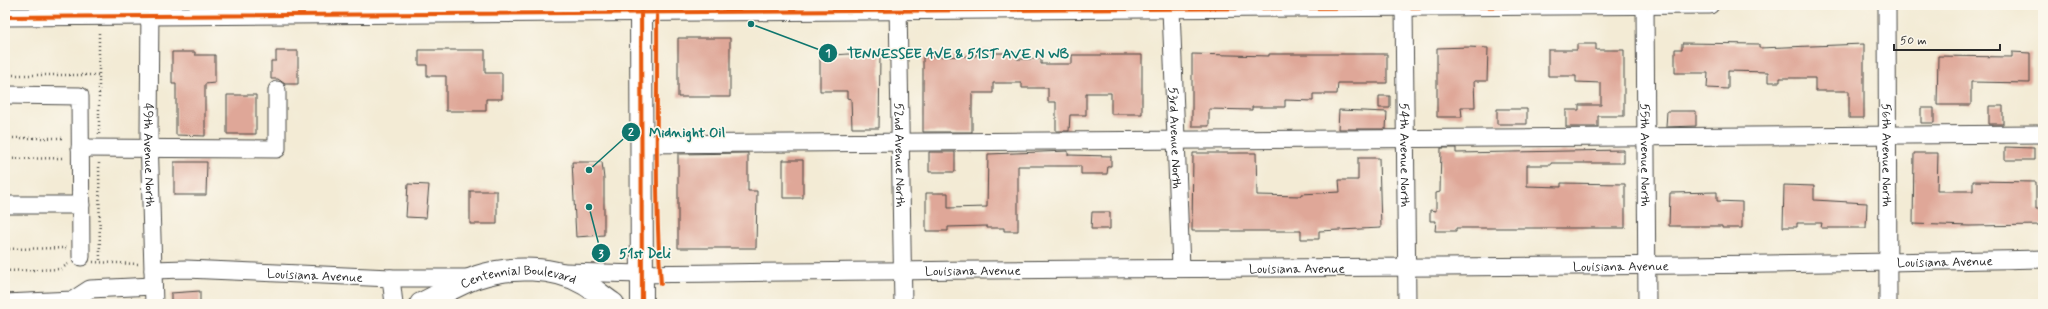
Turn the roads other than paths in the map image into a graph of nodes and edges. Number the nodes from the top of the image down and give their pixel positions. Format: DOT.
graph roads {
  1 [pos="1645,5"];
  2 [pos="1710,5"];
  3 [pos="1887,5"];
  4 [pos="1404,6"];
  5 [pos="898,8"];
  6 [pos="641,9"];
  7 [pos="1171,9"];
  8 [pos="150,10"];
  9 [pos="256,10"];
  10 [pos="6,25"];
  11 [pos="277,90"];
  12 [pos="6,94"];
  13 [pos="2043,134"];
  14 [pos="1888,136"];
  15 [pos="1646,138"];
  16 [pos="1405,140"];
  17 [pos="1176,141"];
  18 [pos="900,143"];
  19 [pos="641,144"];
  20 [pos="73,148"];
  21 [pos="150,150"];
  22 [pos="5,205"];
  23 [pos="81,205"];
  24 [pos="75,252"];
  25 [pos="2043,259"];
  26 [pos="1888,263"];
  27 [pos="1647,266"];
  28 [pos="1180,268"];
  29 [pos="1407,268"];
  30 [pos="552,271"];
  31 [pos="902,271"];
  32 [pos="642,274"];
  33 [pos="153,278"];
  34 [pos="391,278"];
  35 [pos="477,278"];
  36 [pos="5,302"];
  37 [pos="154,304"];
  38 [pos="394,304"];
  39 [pos="421,304"];
  40 [pos="613,304"];
  41 [pos="642,304"];
  42 [pos="903,304"];
  43 [pos="1407,304"];
  44 [pos="1647,304"];
  45 [pos="1888,304"];
  1 -- 2 [label="street"];
  1 -- 4 [label="street"];
  1 -- 15 [label="street, 55th Avenue North"];
  3 -- 14 [label="street, 56th Avenue North"];
  4 -- 7 [label="street"];
  4 -- 16 [label="street, 54th Avenue North"];
  5 -- 6 [label="street"];
  5 -- 7 [label="street"];
  5 -- 18 [label="street, 52nd Avenue North"];
  6 -- 9 [label="street"];
  6 -- 19 [label="main road"];
  7 -- 17 [label="street, 53rd Avenue North"];
  8 -- 9 [label="street"];
  8 -- 10 [label="street"];
  8 -- 21 [label="street, 49th Avenue North"];
  11 -- 21 [label="street"];
  12 -- 20 [label="street"];
  13 -- 14 [label="street"];
  14 -- 15 [label="street"];
  14 -- 26 [label="street, 56th Avenue North"];
  15 -- 16 [label="street"];
  15 -- 27 [label="street, 55th Avenue North"];
  16 -- 17 [label="street"];
  16 -- 29 [label="street, 54th Avenue North"];
  17 -- 18 [label="street"];
  17 -- 28 [label="street, 53rd Avenue North"];
  18 -- 19 [label="street"];
  18 -- 31 [label="street, 52nd Avenue North"];
  19 -- 32 [label="main road"];
  20 -- 21 [label="street"];
  20 -- 23 [label="street"];
  21 -- 33 [label="street, 49th Avenue North"];
  22 -- 23 [label="street"];
  23 -- 24 [label="street"];
  25 -- 26 [label="street, Louisiana Avenue"];
  26 -- 27 [label="street, Louisiana Avenue"];
  26 -- 45 [label="street, 56th Avenue North"];
  27 -- 29 [label="street, Louisiana Avenue"];
  27 -- 44 [label="street, 55th Avenue North"];
  28 -- 29 [label="street, Louisiana Avenue"];
  28 -- 31 [label="street, Louisiana Avenue"];
  29 -- 43 [label="street, 54th Avenue North"];
  30 -- 32 [label="street, Louisiana Avenue"];
  30 -- 35 [label="main road, Centennial Boulevard"];
  30 -- 40 [label="main road, Centennial Boulevard"];
  31 -- 32 [label="street, Louisiana Avenue"];
  31 -- 42 [label="street, 52nd Avenue North"];
  32 -- 41 [label="main road"];
  33 -- 34 [label="street, Louisiana Avenue"];
  33 -- 36 [label="street, Louisiana Avenue"];
  33 -- 37 [label="street, 49th Avenue North"];
  34 -- 35 [label="street, Louisiana Avenue"];
  34 -- 38 [label="street"];
  35 -- 39 [label="main road, Centennial Boulevard"];
}
